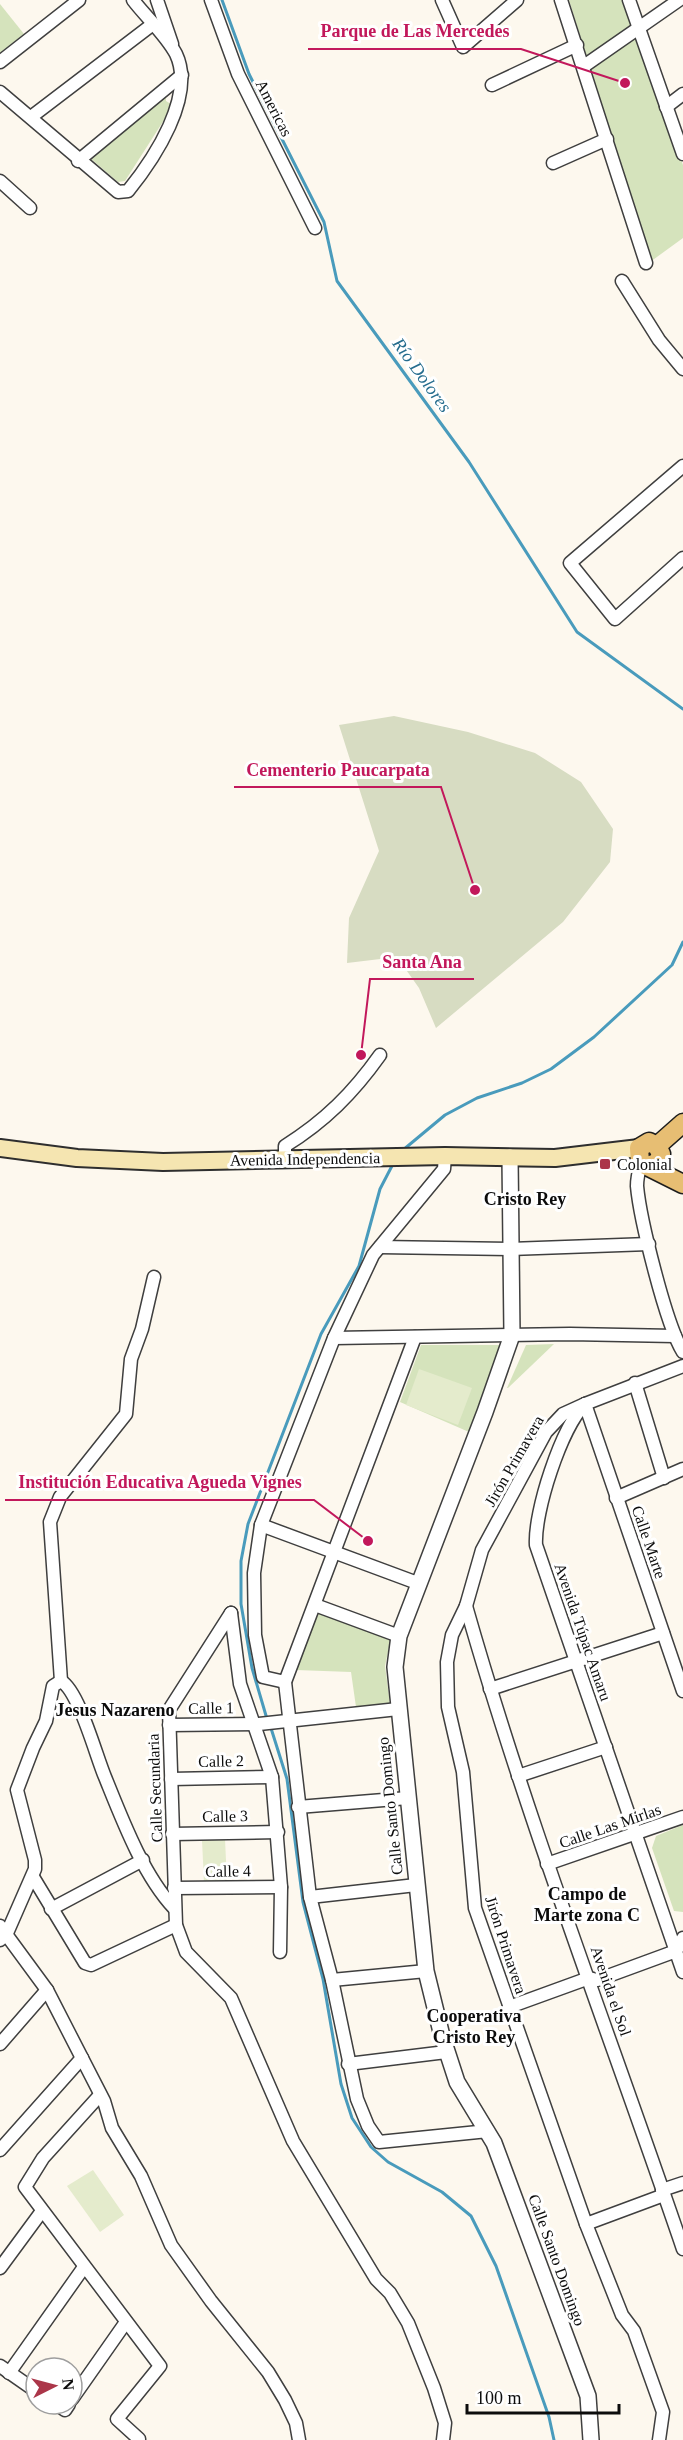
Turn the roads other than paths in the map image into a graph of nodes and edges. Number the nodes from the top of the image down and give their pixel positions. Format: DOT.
graph roads {
  1 [pos="79,0"];
  2 [pos="133,0"];
  3 [pos="157,0"];
  4 [pos="211,0"];
  5 [pos="442,0"];
  6 [pos="517,0"];
  7 [pos="561,0"];
  8 [pos="630,0"];
  9 [pos="678,0"];
  10 [pos="153,24"];
  11 [pos="639,28"];
  12 [pos="577,45"];
  13 [pos="176,54"];
  14 [pos="0,62"];
  15 [pos="584,66"];
  16 [pos="182,75"];
  17 [pos="492,85"];
  18 [pos="0,92"];
  19 [pos="683,94"];
  20 [pos="666,107"];
  21 [pos="31,117"];
  22 [pos="607,139"];
  23 [pos="683,154"];
  24 [pos="78,161"];
  25 [pos="553,163"];
  26 [pos="0,181"];
  27 [pos="30,208"];
  28 [pos="315,228"];
  29 [pos="646,263"];
  30 [pos="622,280"];
  31 [pos="683,369"];
  32 [pos="683,466"];
  33 [pos="683,558"];
  34 [pos="380,1055"];
  35 [pos="683,1123"];
  36 [pos="0,1148"];
  37 [pos="445,1156"];
  38 [pos="510,1157"];
  39 [pos="647,1157"];
  40 [pos="285,1161"];
  41 [pos="683,1171"];
  42 [pos="683,1184"];
  43 [pos="649,1244"];
  44 [pos="380,1247"];
  45 [pos="510,1248"];
  46 [pos="154,1278"];
  47 [pos="512,1335"];
  48 [pos="675,1336"];
  49 [pos="415,1337"];
  50 [pos="334,1338"];
  51 [pos="683,1352"];
  52 [pos="683,1366"];
  53 [pos="635,1383"];
  54 [pos="585,1404"];
  55 [pos="682,1473"];
  56 [pos="664,1478"];
  57 [pos="616,1498"];
  58 [pos="261,1525"];
  59 [pos="336,1551"];
  60 [pos="420,1584"];
  61 [pos="315,1605"];
  62 [pos="466,1606"];
  63 [pos="663,1633"];
  64 [pos="399,1636"];
  65 [pos="576,1661"];
  66 [pos="680,1672"];
  67 [pos="61,1682"];
  68 [pos="285,1682"];
  69 [pos="490,1689"];
  70 [pos="683,1691"];
  71 [pos="398,1708"];
  72 [pos="284,1722"];
  73 [pos="256,1724"];
  74 [pos="170,1725"];
  75 [pos="606,1747"];
  76 [pos="518,1776"];
  77 [pos="272,1777"];
  78 [pos="171,1779"];
  79 [pos="408,1798"];
  80 [pos="298,1807"];
  81 [pos="683,1817"];
  82 [pos="278,1832"];
  83 [pos="172,1834"];
  84 [pos="636,1835"];
  85 [pos="142,1860"];
  86 [pos="547,1864"];
  87 [pos="33,1877"];
  88 [pos="416,1886"];
  89 [pos="281,1887"];
  90 [pos="174,1888"];
  91 [pos="310,1897"];
  92 [pos="174,1908"];
  93 [pos="51,1909"];
  94 [pos="176,1925"];
  95 [pos="2,1933"];
  96 [pos="683,1938"];
  97 [pos="676,1951"];
  98 [pos="280,1952"];
  99 [pos="426,1971"];
  100 [pos="683,1972"];
  101 [pos="589,1978"];
  102 [pos="332,1980"];
  103 [pos="47,1990"];
  104 [pos="509,2007"];
  105 [pos="0,2044"];
  106 [pos="446,2052"];
  107 [pos="81,2058"];
  108 [pos="348,2064"];
  109 [pos="100,2095"];
  110 [pos="488,2131"];
  111 [pos="2,2144"];
  112 [pos="683,2183"];
  113 [pos="663,2193"];
  114 [pos="42,2211"];
  115 [pos="586,2224"];
  116 [pos="683,2249"];
  117 [pos="84,2267"];
  118 [pos="0,2268"];
  119 [pos="126,2322"];
  120 [pos="5,2370"];
  121 [pos="24,2383"];
  122 [pos="84,2383"];
  123 [pos="139,2439"];
  124 [pos="299,2440"];
  125 [pos="443,2440"];
  126 [pos="591,2440"];
  127 [pos="660,2440"];
  1 -- 14 [label="street"];
  2 -- 10 [label="street"];
  3 -- 13 [label="street"];
  4 -- 28 [label="street, Americas"];
  5 -- 6 [label="street"];
  7 -- 12 [label="street"];
  8 -- 11 [label="street"];
  9 -- 11 [label="street"];
  10 -- 13 [label="street"];
  10 -- 21 [label="street"];
  11 -- 15 [label="street"];
  11 -- 20 [label="street"];
  12 -- 15 [label="street"];
  12 -- 17 [label="street"];
  13 -- 16 [label="street"];
  15 -- 22 [label="street"];
  16 -- 24 [label="street"];
  16 -- 24 [label="street"];
  18 -- 21 [label="street"];
  19 -- 20 [label="street"];
  20 -- 23 [label="street"];
  21 -- 24 [label="street"];
  22 -- 25 [label="street"];
  22 -- 29 [label="street"];
  26 -- 27 [label="street"];
  30 -- 31 [label="street"];
  32 -- 33 [label="street"];
  34 -- 40 [label="street"];
  35 -- 39 [label="main road"];
  36 -- 40 [label="main road, Avenida Independencia"];
  37 -- 38 [label="main road, Avenida Independencia"];
  37 -- 40 [label="main road, Avenida Independencia"];
  37 -- 44 [label="street"];
  38 -- 39 [label="main road, Avenida Independencia"];
  38 -- 45 [label="street, Calle Santo Domingo"];
  39 -- 41 [label="main road"];
  39 -- 42 [label="main road"];
  39 -- 43 [label="street"];
  43 -- 45 [label="street"];
  43 -- 48 [label="street"];
  44 -- 45 [label="street"];
  44 -- 50 [label="street"];
  45 -- 47 [label="street, Calle Santo Domingo"];
  46 -- 67 [label="street"];
  47 -- 48 [label="street"];
  47 -- 49 [label="street"];
  47 -- 60 [label="street, Calle Santo Domingo"];
  48 -- 51 [label="street"];
  49 -- 50 [label="street"];
  49 -- 59 [label="street"];
  50 -- 58 [label="street"];
  52 -- 53 [label="street"];
  53 -- 54 [label="street"];
  53 -- 56 [label="street"];
  54 -- 57 [label="street, Calle Marte"];
  54 -- 62 [label="street, Jirón Primavera"];
  54 -- 65 [label="street, Avenida Túpac Amaru"];
  55 -- 56 [label="street"];
  56 -- 57 [label="street"];
  57 -- 63 [label="street, Calle Marte"];
  58 -- 59 [label="street"];
  58 -- 68 [label="street"];
  59 -- 60 [label="street"];
  59 -- 61 [label="street"];
  60 -- 64 [label="street, Calle Santo Domingo"];
  61 -- 64 [label="street"];
  61 -- 68 [label="street"];
  62 -- 69 [label="street, Avenida el Sol"];
  62 -- 104 [label="street, Jirón Primavera"];
  63 -- 65 [label="street"];
  63 -- 66 [label="street, Calle Marte"];
  64 -- 71 [label="street, Calle Santo Domingo"];
  65 -- 69 [label="street"];
  65 -- 75 [label="street, Avenida Túpac Amaru"];
  66 -- 70 [label="street, Calle Marte"];
  67 -- 85 [label="street"];
  67 -- 87 [label="street"];
  68 -- 72 [label="street"];
  69 -- 76 [label="street, Avenida el Sol"];
  71 -- 72 [label="street, Calle 1"];
  71 -- 79 [label="street, Calle Santo Domingo"];
  72 -- 73 [label="street, Calle 1"];
  72 -- 80 [label="street"];
  73 -- 74 [label="street, Calle 1"];
  73 -- 74 [label="street, Calle Secundaria"];
  73 -- 77 [label="street"];
  74 -- 78 [label="street, Calle Secundaria"];
  75 -- 76 [label="street"];
  75 -- 84 [label="street, Avenida Túpac Amaru"];
  76 -- 86 [label="street, Avenida el Sol"];
  77 -- 78 [label="street, Calle 2"];
  77 -- 82 [label="street"];
  78 -- 83 [label="street, Calle Secundaria"];
  79 -- 80 [label="street"];
  79 -- 88 [label="street, Calle Santo Domingo"];
  80 -- 91 [label="street"];
  81 -- 84 [label="street, Calle Las Mirlas"];
  82 -- 83 [label="street, Calle 3"];
  82 -- 89 [label="street"];
  83 -- 90 [label="street, Calle Secundaria"];
  84 -- 86 [label="street, Calle Las Mirlas"];
  84 -- 97 [label="street, Avenida Túpac Amaru"];
  85 -- 92 [label="street"];
  85 -- 93 [label="street"];
  86 -- 101 [label="street, Avenida el Sol"];
  87 -- 93 [label="street"];
  87 -- 95 [label="street"];
  88 -- 91 [label="street"];
  88 -- 99 [label="street, Calle Santo Domingo"];
  89 -- 90 [label="street, Calle 4"];
  89 -- 98 [label="street"];
  90 -- 92 [label="street, Calle Secundaria"];
  91 -- 102 [label="street"];
  92 -- 94 [label="street, Calle Secundaria"];
  93 -- 94 [label="street"];
  94 -- 125 [label="street, Calle Secundaria"];
  95 -- 103 [label="street"];
  96 -- 97 [label="street"];
  97 -- 100 [label="street, Avenida Túpac Amaru"];
  97 -- 101 [label="street"];
  99 -- 102 [label="street"];
  99 -- 106 [label="street, Calle Santo Domingo"];
  101 -- 104 [label="street"];
  101 -- 113 [label="street, Avenida el Sol"];
  102 -- 108 [label="street"];
  103 -- 105 [label="street"];
  103 -- 107 [label="street"];
  104 -- 115 [label="street, Jirón Primavera"];
  106 -- 108 [label="street"];
  106 -- 110 [label="street, Calle Santo Domingo"];
  107 -- 109 [label="street"];
  107 -- 111 [label="street"];
  108 -- 110 [label="street"];
  109 -- 114 [label="street"];
  109 -- 124 [label="street"];
  110 -- 126 [label="street, Calle Santo Domingo"];
  112 -- 113 [label="street"];
  113 -- 115 [label="street"];
  113 -- 116 [label="street, Avenida el Sol"];
  114 -- 117 [label="street"];
  114 -- 118 [label="street"];
  115 -- 127 [label="street, Jirón Primavera"];
  117 -- 119 [label="street"];
  117 -- 120 [label="street"];
  119 -- 122 [label="street"];
  119 -- 123 [label="street"];
  120 -- 121 [label="street"];
}
